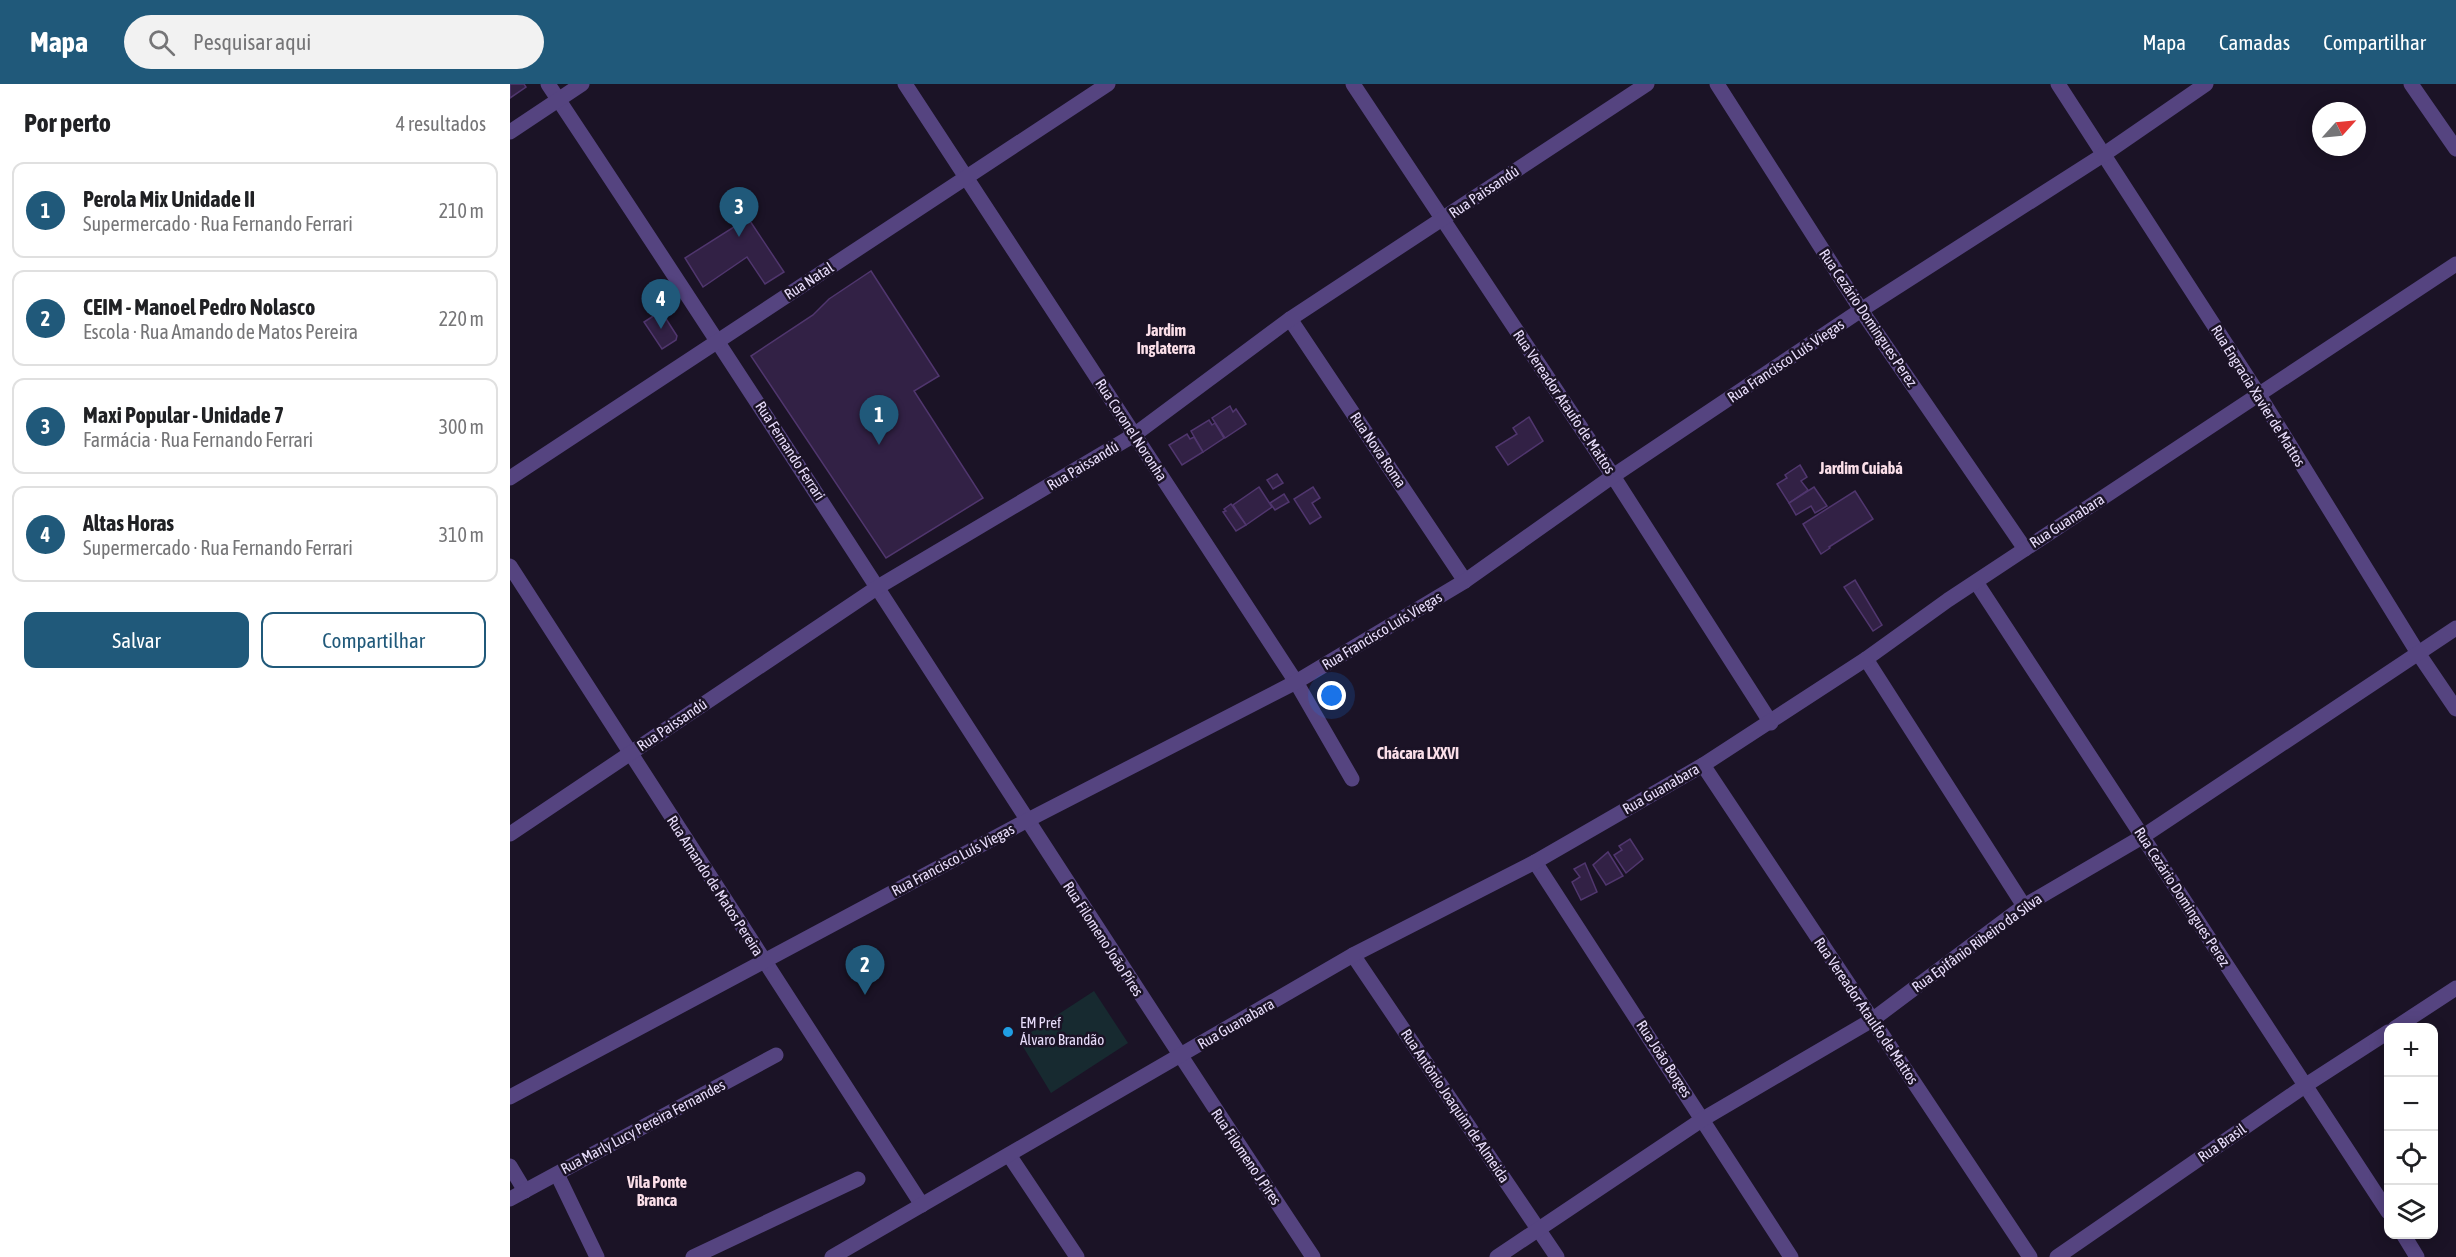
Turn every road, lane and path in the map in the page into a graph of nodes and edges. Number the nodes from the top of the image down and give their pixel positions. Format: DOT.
graph roads {
  1 [pos="548,84"];
  2 [pos="582,84"];
  3 [pos="905,84"];
  4 [pos="1108,84"];
  5 [pos="1353,84"];
  6 [pos="1647,84"];
  7 [pos="1717,84"];
  8 [pos="2058,84"];
  9 [pos="2206,84"];
  10 [pos="2411,84"];
  11 [pos="558,100"];
  12 [pos="510,132"];
  13 [pos="2456,149"];
  14 [pos="2103,155"];
  15 [pos="966,178"];
  16 [pos="1443,220"];
  17 [pos="2456,264"];
  18 [pos="1861,310"];
  19 [pos="1290,319"];
  20 [pos="718,341"];
  21 [pos="2259,395"];
  22 [pos="1134,435"];
  23 [pos="1613,476"];
  24 [pos="510,478"];
  25 [pos="2025,549"];
  26 [pos="510,566"];
  27 [pos="1465,581"];
  28 [pos="1976,582"];
  29 [pos="879,587"];
  30 [pos="2456,628"];
  31 [pos="2418,653"];
  32 [pos="1866,659"];
  33 [pos="1296,682"];
  34 [pos="2456,710"];
  35 [pos="1771,723"];
  36 [pos="630,753"];
  37 [pos="1703,765"];
  38 [pos="1352,779"];
  39 [pos="1026,820"];
  40 [pos="510,834"];
  41 [pos="2142,837"];
  42 [pos="1535,862"];
  43 [pos="2024,906"];
  44 [pos="1353,955"];
  45 [pos="764,961"];
  46 [pos="2456,988"];
  47 [pos="1872,1020"];
  48 [pos="2403,1023"];
  49 [pos="2384,1035"];
  50 [pos="776,1055"];
  51 [pos="1180,1057"];
  52 [pos="2307,1085"];
  53 [pos="510,1097"];
  54 [pos="1703,1119"];
  55 [pos="1009,1155"];
  56 [pos="510,1166"];
  57 [pos="557,1174"];
  58 [pos="858,1179"];
  59 [pos="525,1191"];
  60 [pos="510,1199"];
  61 [pos="922,1205"];
  62 [pos="2384,1206"];
  63 [pos="1539,1229"];
  64 [pos="2406,1239"];
  65 [pos="597,1257"];
  66 [pos="693,1257"];
  67 [pos="832,1257"];
  68 [pos="1077,1257"];
  69 [pos="1312,1257"];
  70 [pos="1497,1257"];
  71 [pos="1557,1257"];
  72 [pos="1791,1257"];
  73 [pos="2030,1257"];
  74 [pos="2056,1257"];
  75 [pos="2418,1257"];
  1 -- 11 [label="street, Rua Fernando Ferrari"];
  2 -- 11 [label="street"];
  3 -- 15 [label="street, Rua Coronel Noronha"];
  4 -- 15 [label="street, Rua Natal"];
  5 -- 16 [label="street, Rua Vereador Ataufo de Mattos"];
  6 -- 16 [label="street, Rua Paissandú"];
  7 -- 18 [label="street, Rua Cezário Domingues Perez"];
  8 -- 14 [label="street, Rua Engracia Xavier de Mattos"];
  9 -- 14 [label="street, Rua Francisco Luís Viegas"];
  10 -- 13 [label="street"];
  11 -- 12 [label="street"];
  11 -- 20 [label="street, Rua Fernando Ferrari"];
  14 -- 18 [label="street, Rua Francisco Luís Viegas"];
  14 -- 21 [label="street, Rua Engracia Xavier de Mattos"];
  15 -- 20 [label="street, Rua Natal"];
  15 -- 22 [label="street, Rua Coronel Noronha"];
  16 -- 19 [label="street, Rua Paissandú"];
  16 -- 23 [label="street, Rua Vereador Ataufo de Mattos"];
  17 -- 21 [label="street, Rua Guanabara"];
  18 -- 23 [label="street, Rua Francisco Luís Viegas"];
  18 -- 25 [label="street, Rua Cezário Domingues Perez"];
  19 -- 22 [label="street, Rua Paissandú"];
  19 -- 27 [label="street, Rua Nova Roma"];
  20 -- 24 [label="street, Rua Natal"];
  20 -- 29 [label="street, Rua Fernando Ferrari"];
  21 -- 25 [label="street, Rua Guanabara"];
  21 -- 31 [label="street, Rua Engracia Xavier de Mattos"];
  22 -- 29 [label="street, Rua Paissandú"];
  22 -- 33 [label="street, Rua Coronel Noronha"];
  23 -- 27 [label="street, Rua Francisco Luís Viegas"];
  23 -- 35 [label="street, Rua Vereador Ataufo de Mattos"];
  25 -- 28 [label="street, Rua Guanabara"];
  26 -- 36 [label="street, Rua Amando de Matos Pereira"];
  27 -- 33 [label="street, Rua Francisco Luís Viegas"];
  28 -- 32 [label="street, Rua Guanabara"];
  28 -- 41 [label="street, Rua Cezário Domingues Perez"];
  29 -- 36 [label="street, Rua Paissandú"];
  29 -- 39 [label="street, Rua Fernando Ferrari"];
  30 -- 31 [label="street, Rua Epifânio Ribeiro da Silva"];
  31 -- 34 [label="street, Rua Engracia Xavier de Mattos"];
  31 -- 41 [label="street, Rua Epifânio Ribeiro da Silva"];
  32 -- 35 [label="street, Rua Guanabara"];
  32 -- 43 [label="street"];
  33 -- 38 [label="street, Rua Coronel Noronha"];
  33 -- 39 [label="street, Rua Francisco Luís Viegas"];
  35 -- 37 [label="street, Rua Guanabara"];
  36 -- 40 [label="street, Rua Paissandú"];
  36 -- 45 [label="street, Rua Amando de Matos Pereira"];
  37 -- 42 [label="street, Rua Guanabara"];
  37 -- 47 [label="street, Rua Vereador Ataulfo de Mattos"];
  39 -- 45 [label="street, Rua Francisco Luís Viegas"];
  39 -- 51 [label="street, Rua Filomeno João Píres"];
  41 -- 43 [label="street, Rua Epifânio Ribeiro da Silva"];
  41 -- 52 [label="street, Rua Cezário Domingues Perez"];
  42 -- 44 [label="street, Rua Guanabara"];
  42 -- 54 [label="street, Rua João Borges"];
  43 -- 47 [label="street, Rua Epifânio Ribeiro da Silva"];
  44 -- 51 [label="street, Rua Guanabara"];
  44 -- 63 [label="street, Rua Antônio Joaquim de Almeida"];
  45 -- 53 [label="street, Rua Francisco Luís Viegas"];
  45 -- 61 [label="street, Rua Amando de Matos Pereira"];
  46 -- 48 [label="street"];
  47 -- 54 [label="street, Rua Epifânio Ribeiro da Silva"];
  47 -- 73 [label="street, Rua Vereador Ataulfo de Mattos"];
  49 -- 52 [label="street, Rua Brasil"];
  50 -- 57 [label="street, Rua Marly Lucy Pereira Fernandes"];
  51 -- 55 [label="street, Rua Guanabara"];
  51 -- 69 [label="street, Rua Filomeno J Píres"];
  52 -- 62 [label="street, Rua Cezário Domingues Perez"];
  52 -- 74 [label="street, Rua Brasil"];
  54 -- 63 [label="street, Rua Epifânio Ribeiro da Silva"];
  54 -- 72 [label="street, Rua João Borges"];
  55 -- 61 [label="street, Rua Guanabara"];
  55 -- 68 [label="street"];
  56 -- 59 [label="street"];
  57 -- 59 [label="street, Rua Marly Lucy Pereira Fernandes"];
  57 -- 65 [label="street"];
  58 -- 66 [label="street"];
  59 -- 60 [label="street, Rua Marly Lucy Pereira Fernandes"];
  61 -- 67 [label="street, Rua Guanabara"];
  63 -- 70 [label="street, Rua Epifânio Ribeiro da Silva"];
  63 -- 71 [label="street, Rua Antônio Joaquim de Almeida"];
  64 -- 75 [label="street"];
}
